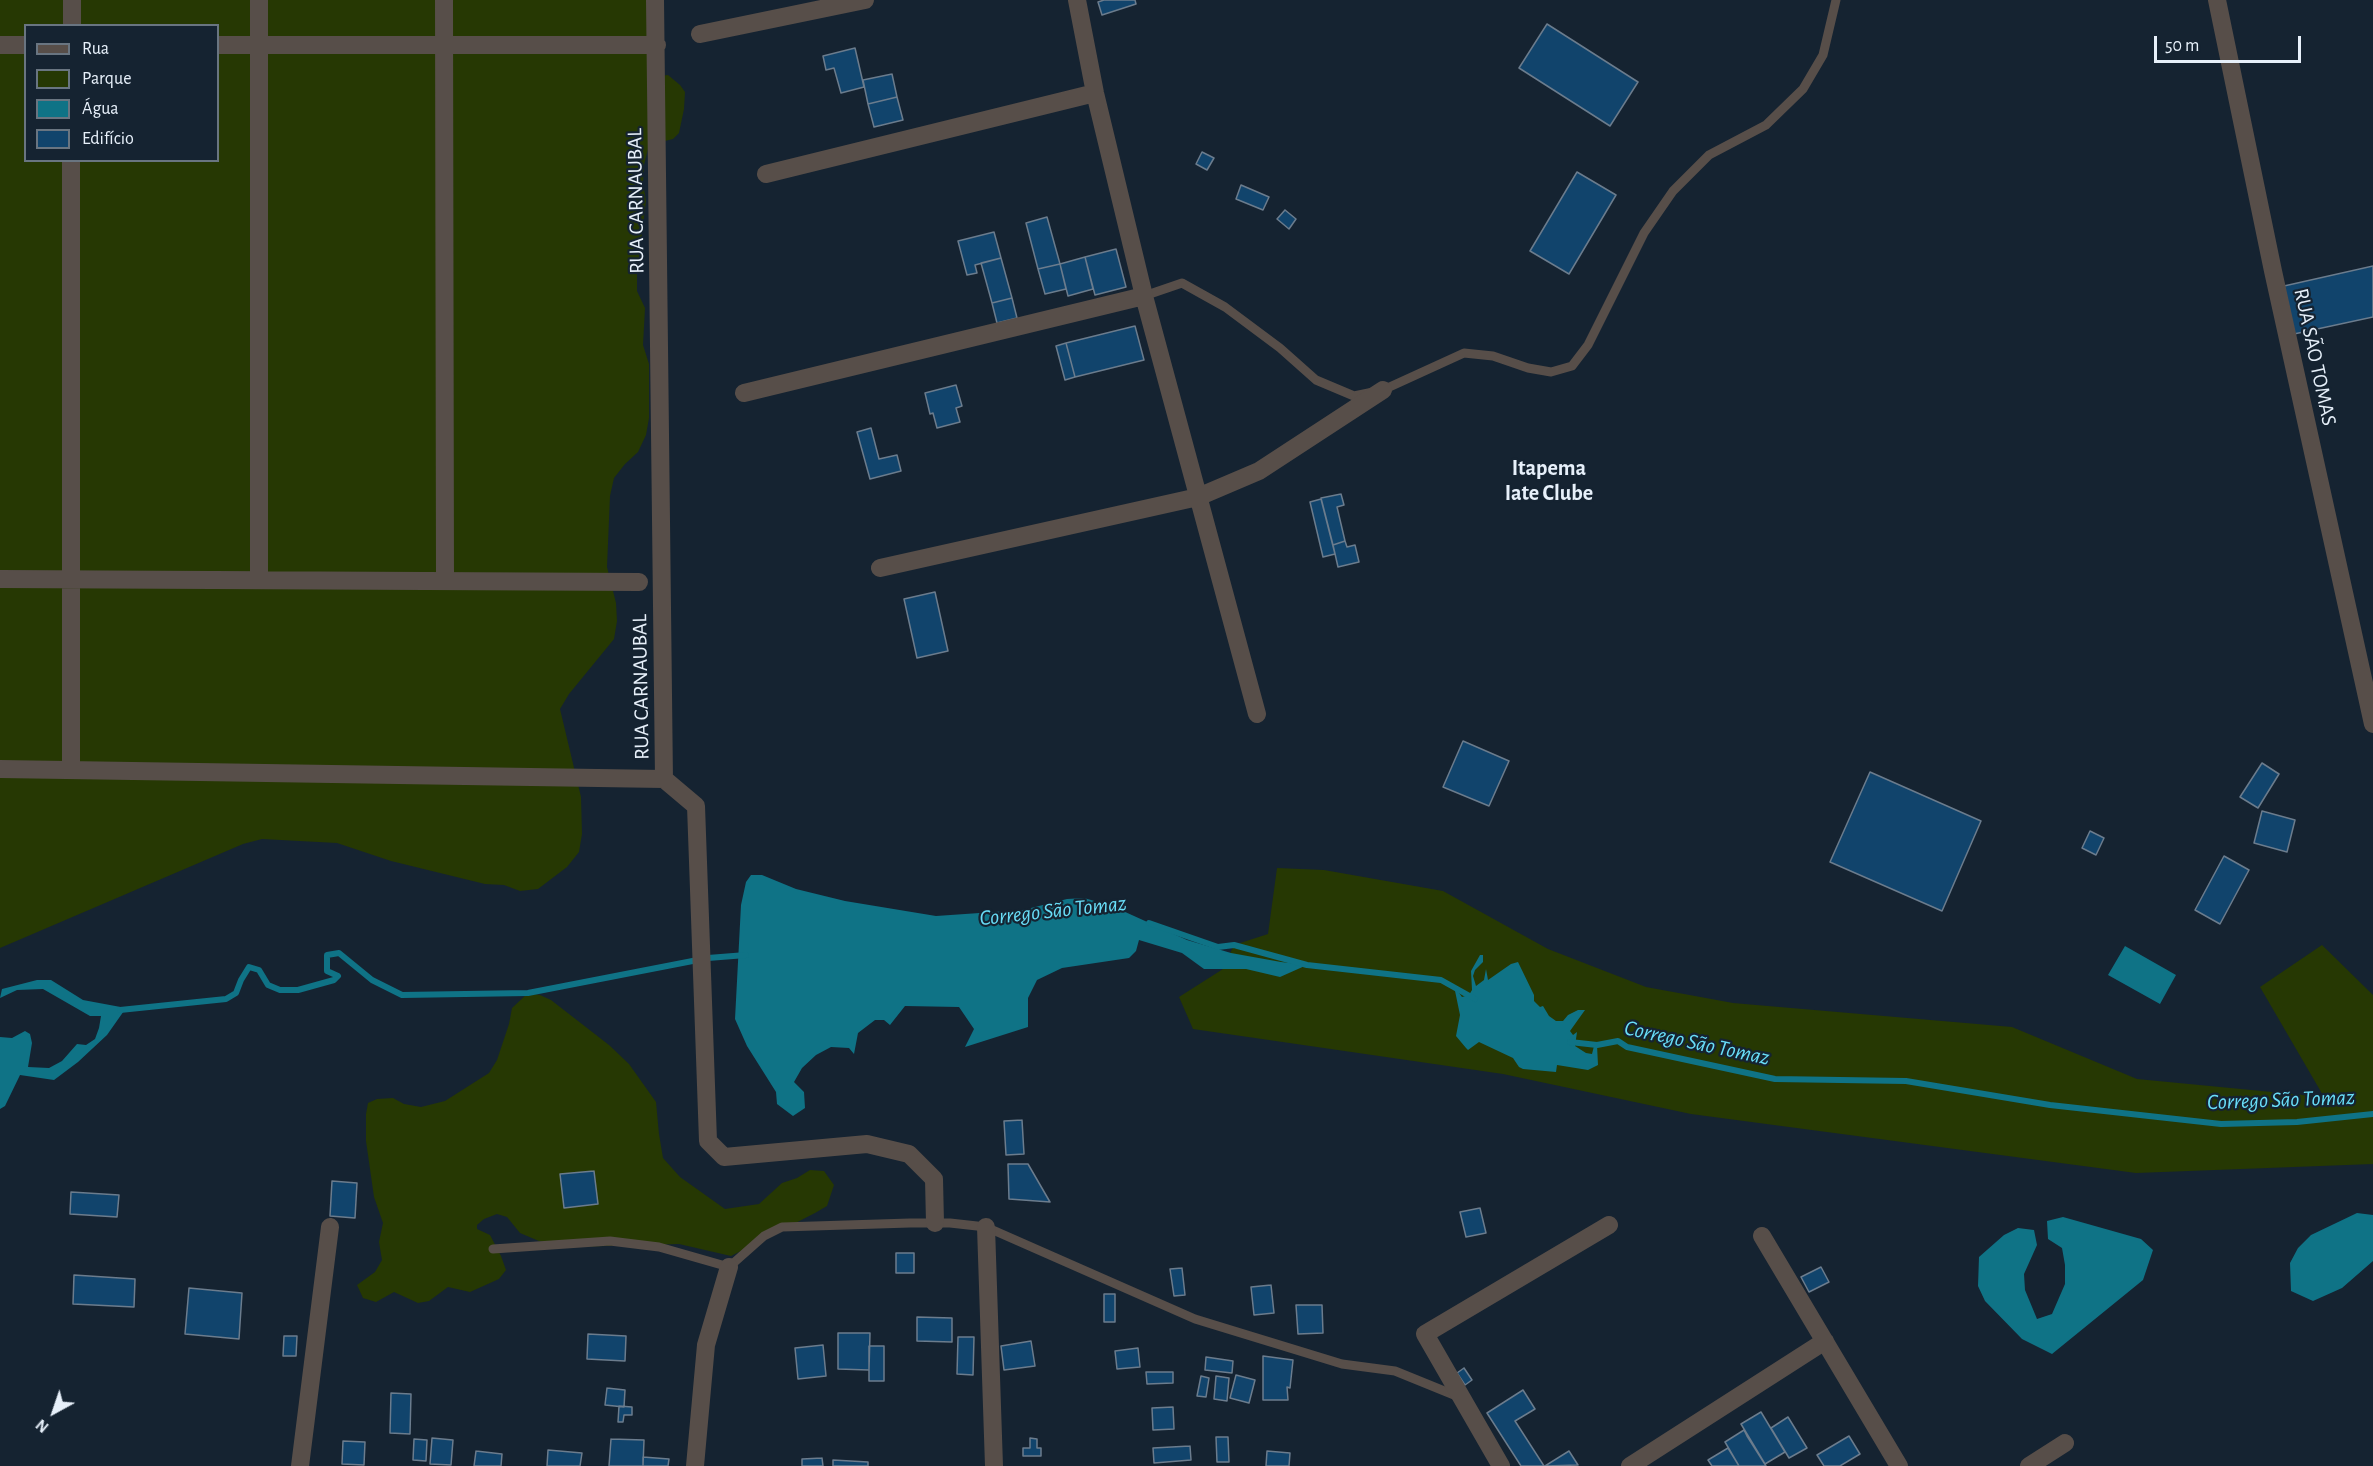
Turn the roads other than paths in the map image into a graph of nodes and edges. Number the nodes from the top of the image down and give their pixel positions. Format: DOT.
graph roads {
  1 [pos="72,0"];
  2 [pos="259,0"];
  3 [pos="444,0"];
  4 [pos="655,0"];
  5 [pos="865,0"];
  6 [pos="1077,0"];
  7 [pos="1836,0"];
  8 [pos="2217,0"];
  9 [pos="72,24"];
  10 [pos="700,33"];
  11 [pos="0,45"];
  12 [pos="24,45"];
  13 [pos="219,45"];
  14 [pos="259,45"];
  15 [pos="445,45"];
  16 [pos="657,45"];
  17 [pos="1095,93"];
  18 [pos="71,162"];
  19 [pos="766,174"];
  20 [pos="1144,296"];
  21 [pos="1383,390"];
  22 [pos="744,393"];
  23 [pos="1198,497"];
  24 [pos="880,568"];
  25 [pos="0,579"];
  26 [pos="71,579"];
  27 [pos="259,580"];
  28 [pos="445,581"];
  29 [pos="639,582"];
  30 [pos="1257,714"];
  31 [pos="2373,724"];
  32 [pos="0,769"];
  33 [pos="71,770"];
  34 [pos="664,779"];
  35 [pos="935,1223"];
  36 [pos="1609,1225"];
  37 [pos="330,1227"];
  38 [pos="986,1227"];
  39 [pos="1762,1236"];
  40 [pos="493,1249"];
  41 [pos="729,1267"];
  42 [pos="1825,1341"];
  43 [pos="1464,1399"];
  44 [pos="2065,1443"];
  45 [pos="300,1466"];
  46 [pos="695,1466"];
  47 [pos="994,1466"];
  48 [pos="1501,1466"];
  49 [pos="1630,1466"];
  50 [pos="1899,1466"];
  51 [pos="2029,1466"];
  1 -- 9 [label="street"];
  2 -- 14 [label="street"];
  3 -- 15 [label="street"];
  4 -- 16 [label="street, RUA CARNAUBAL"];
  5 -- 10 [label="street"];
  6 -- 17 [label="street"];
  7 -- 21 [label="lane"];
  8 -- 31 [label="street, RUA SÃO TOMAS"];
  11 -- 12 [label="street"];
  13 -- 14 [label="street"];
  14 -- 15 [label="street"];
  14 -- 27 [label="street"];
  15 -- 16 [label="street"];
  15 -- 28 [label="street"];
  16 -- 34 [label="street, RUA CARNAUBAL"];
  17 -- 19 [label="street"];
  17 -- 20 [label="street"];
  18 -- 26 [label="street"];
  20 -- 21 [label="lane"];
  20 -- 22 [label="street"];
  20 -- 23 [label="street"];
  21 -- 23 [label="street"];
  23 -- 24 [label="street"];
  23 -- 30 [label="street"];
  25 -- 26 [label="street"];
  26 -- 27 [label="street"];
  26 -- 33 [label="street"];
  27 -- 28 [label="street"];
  28 -- 29 [label="street"];
  32 -- 33 [label="street"];
  33 -- 34 [label="street"];
  34 -- 35 [label="street, RUA CARNAUBAL"];
  35 -- 38 [label="lane"];
  35 -- 41 [label="lane"];
  36 -- 43 [label="street"];
  37 -- 45 [label="street"];
  38 -- 43 [label="lane"];
  38 -- 47 [label="street"];
  39 -- 42 [label="street"];
  40 -- 41 [label="lane"];
  41 -- 46 [label="street"];
  42 -- 49 [label="street"];
  42 -- 50 [label="street"];
  43 -- 48 [label="street"];
  44 -- 51 [label="street"];
}
